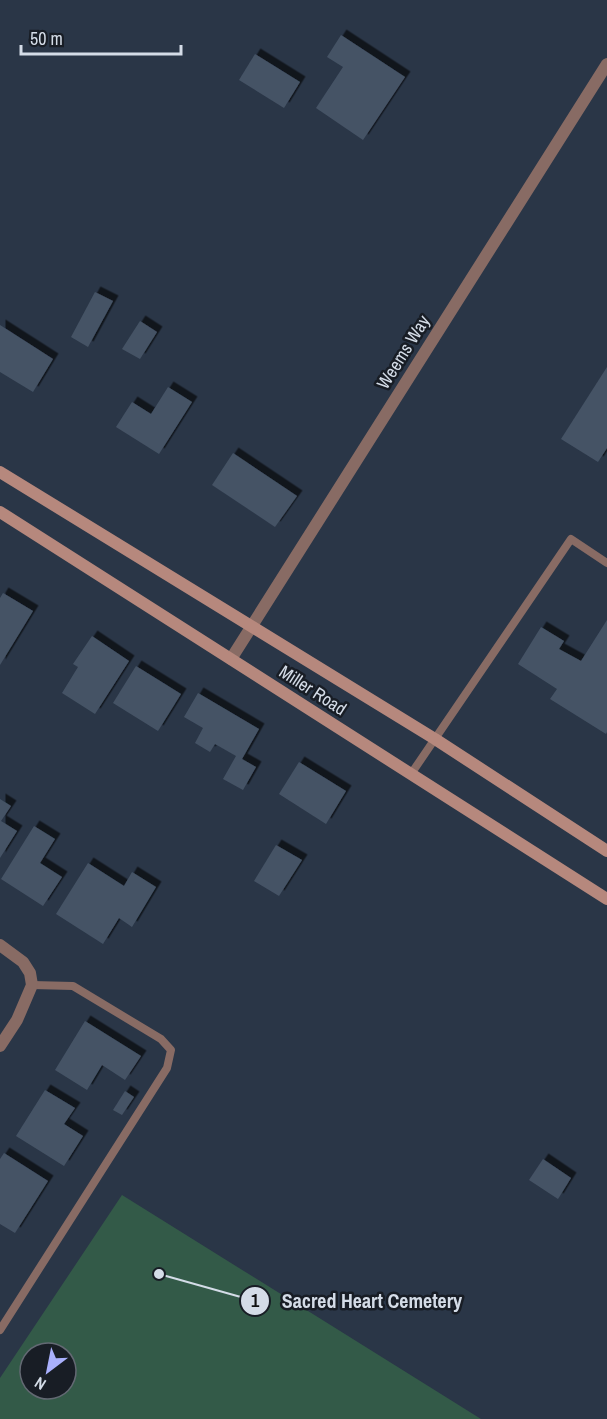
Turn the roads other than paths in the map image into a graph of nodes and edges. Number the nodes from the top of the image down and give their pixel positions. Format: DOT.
graph roads {
  1 [pos="607,64"];
  2 [pos="0,472"];
  3 [pos="0,512"];
  4 [pos="607,562"];
  5 [pos="252,626"];
  6 [pos="231,659"];
  7 [pos="435,739"];
  8 [pos="411,774"];
  9 [pos="607,851"];
  10 [pos="607,899"];
  11 [pos="0,945"];
  12 [pos="32,985"];
  13 [pos="0,1046"];
  14 [pos="0,1330"];
  1 -- 5 [label="street, Weems Way"];
  2 -- 5 [label="main road, Miller Road"];
  3 -- 6 [label="main road, Miller Road"];
  4 -- 7 [label="lane"];
  5 -- 6 [label="street, Weems Way"];
  5 -- 7 [label="main road, Miller Road"];
  6 -- 8 [label="main road, Miller Road"];
  7 -- 8 [label="lane"];
  7 -- 9 [label="main road, Miller Road"];
  8 -- 10 [label="main road, Miller Road"];
  11 -- 12 [label="street"];
  12 -- 13 [label="street"];
  12 -- 14 [label="lane"];
}
